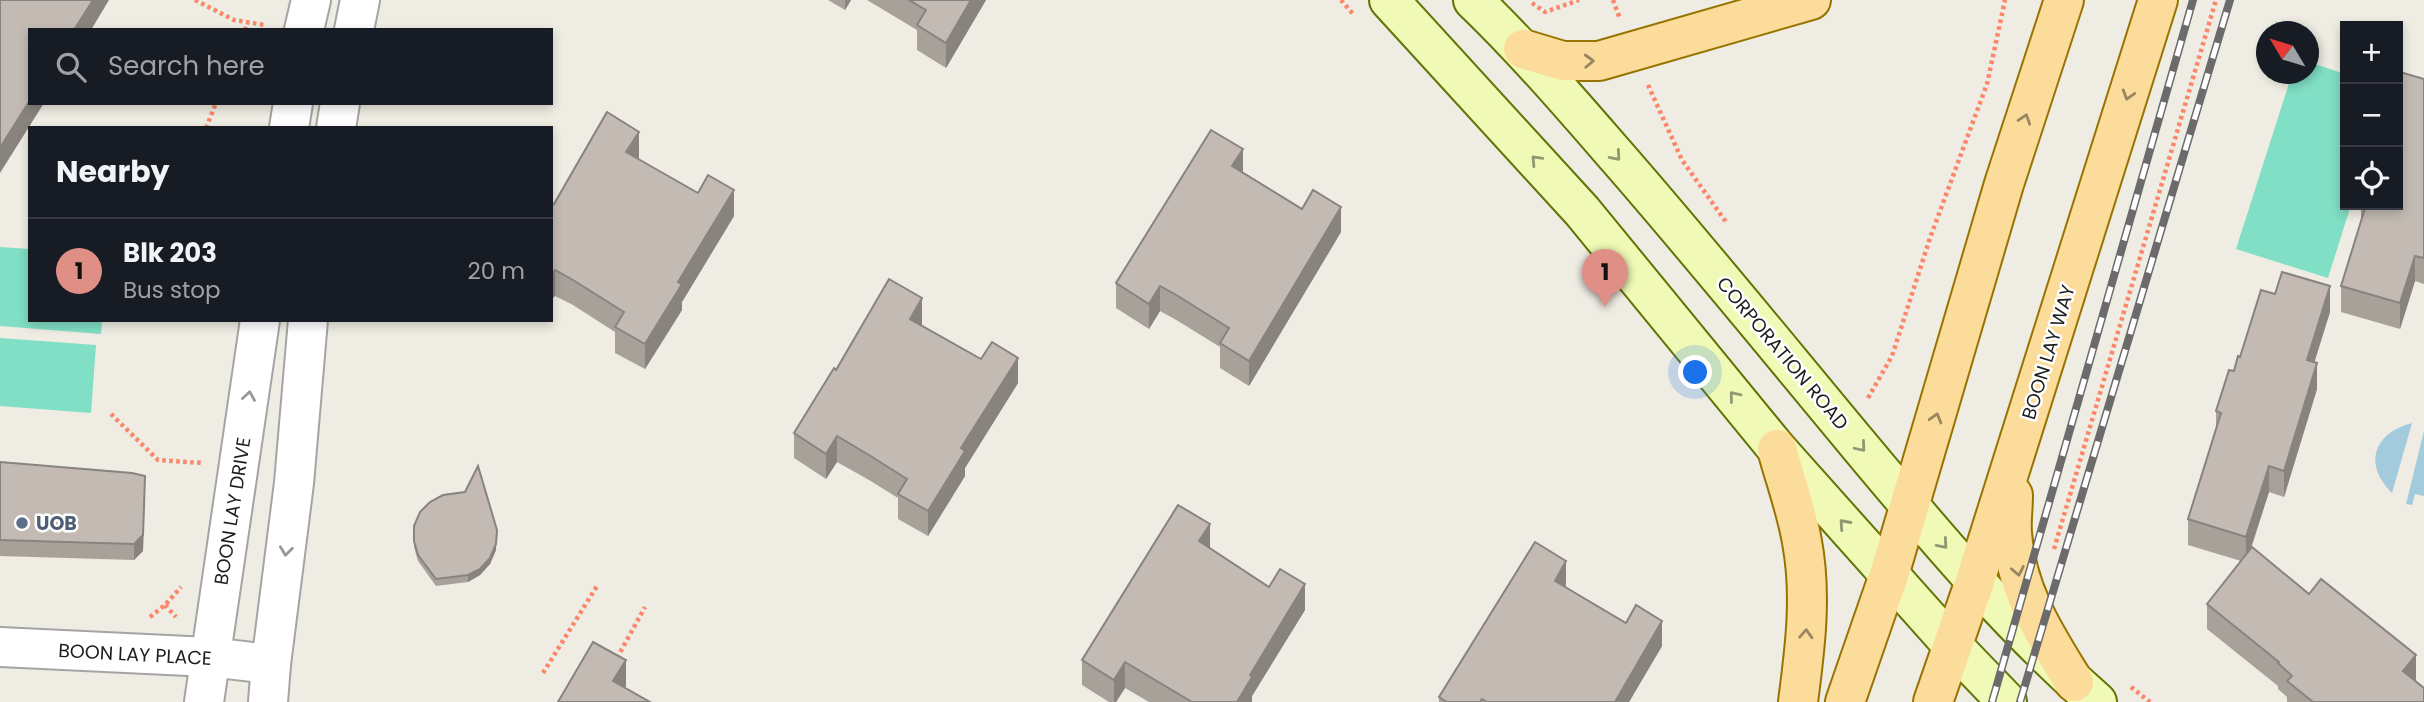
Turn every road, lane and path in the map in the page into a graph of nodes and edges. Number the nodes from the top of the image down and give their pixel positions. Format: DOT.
graph roads {
  1 [pos="195,0"];
  2 [pos="311,0"];
  3 [pos="360,0"];
  4 [pos="1341,0"];
  5 [pos="1473,0"];
  6 [pos="1529,0"];
  7 [pos="1579,0"];
  8 [pos="1612,0"];
  9 [pos="1811,0"];
  10 [pos="2005,0"];
  11 [pos="2064,0"];
  12 [pos="2158,0"];
  13 [pos="2217,0"];
  14 [pos="1373,10"];
  15 [pos="248,23"];
  16 [pos="265,25"];
  17 [pos="247,28"];
  18 [pos="304,28"];
  19 [pos="354,28"];
  20 [pos="1523,49"];
  21 [pos="1633,51"];
  22 [pos="215,105"];
  23 [pos="293,105"];
  24 [pos="340,105"];
  25 [pos="207,126"];
  26 [pos="289,126"];
  27 [pos="336,126"];
  28 [pos="1728,225"];
  29 [pos="260,322"];
  30 [pos="308,322"];
  31 [pos="1859,388"];
  32 [pos="111,414"];
  33 [pos="1777,449"];
  34 [pos="2015,455"];
  35 [pos="204,476"];
  36 [pos="1910,507"];
  37 [pos="2053,553"];
  38 [pos="1889,575"];
  39 [pos="1975,581"];
  40 [pos="183,582"];
  41 [pos="597,586"];
  42 [pos="165,605"];
  43 [pos="645,607"];
  44 [pos="147,619"];
  45 [pos="177,619"];
  46 [pos="1953,646"];
  47 [pos="0,647"];
  48 [pos="209,657"];
  49 [pos="271,664"];
  50 [pos="612,666"];
  51 [pos="543,673"];
  52 [pos="2100,690"];
  53 [pos="204,702"];
  54 [pos="268,702"];
  55 [pos="1798,702"];
  56 [pos="1845,702"];
  57 [pos="1933,702"];
  58 [pos="2007,702"];
  59 [pos="2150,702"];
  1 -- 15 [label="path"];
  2 -- 18 [label="street"];
  3 -- 19 [label="street"];
  4 -- 14 [label="path"];
  5 -- 20 [label="main road, CORPORATION ROAD"];
  6 -- 7 [label="path"];
  8 -- 21 [label="path"];
  9 -- 21 [label="main road"];
  10 -- 31 [label="path"];
  36 -- 11 [label="main road, one-way"];
  12 -- 34 [label="main road, BOON LAY WAY, one-way"];
  13 -- 37 [label="path"];
  33 -- 14 [label="main road, one-way"];
  15 -- 16 [label="path"];
  15 -- 17 [label="path"];
  20 -- 21 [label="main road, one-way"];
  20 -- 36 [label="main road, CORPORATION ROAD, one-way"];
  21 -- 28 [label="path"];
  22 -- 25 [label="path"];
  23 -- 26 [label="street"];
  24 -- 27 [label="street"];
  48 -- 29 [label="street, BOON LAY DRIVE, one-way"];
  30 -- 49 [label="street, one-way"];
  32 -- 35 [label="path"];
  38 -- 33 [label="main road, one-way"];
  55 -- 33 [label="main road, one-way"];
  34 -- 39 [label="main road, BOON LAY WAY"];
  34 -- 52 [label="main road, one-way"];
  36 -- 38 [label="main road"];
  36 -- 39 [label="main road, CORPORATION ROAD, one-way"];
  38 -- 46 [label="main road"];
  38 -- 56 [label="main road"];
  39 -- 46 [label="main road, BOON LAY WAY"];
  39 -- 52 [label="main road, CORPORATION ROAD"];
  40 -- 42 [label="path"];
  41 -- 51 [label="path"];
  42 -- 44 [label="path"];
  42 -- 45 [label="path"];
  43 -- 50 [label="path"];
  46 -- 57 [label="main road, BOON LAY WAY"];
  46 -- 58 [label="main road"];
  47 -- 48 [label="street, BOON LAY PLACE"];
  48 -- 49 [label="street, BOON LAY PLACE"];
  48 -- 53 [label="street, BOON LAY DRIVE"];
  49 -- 54 [label="street"];
  52 -- 59 [label="path"];
}
